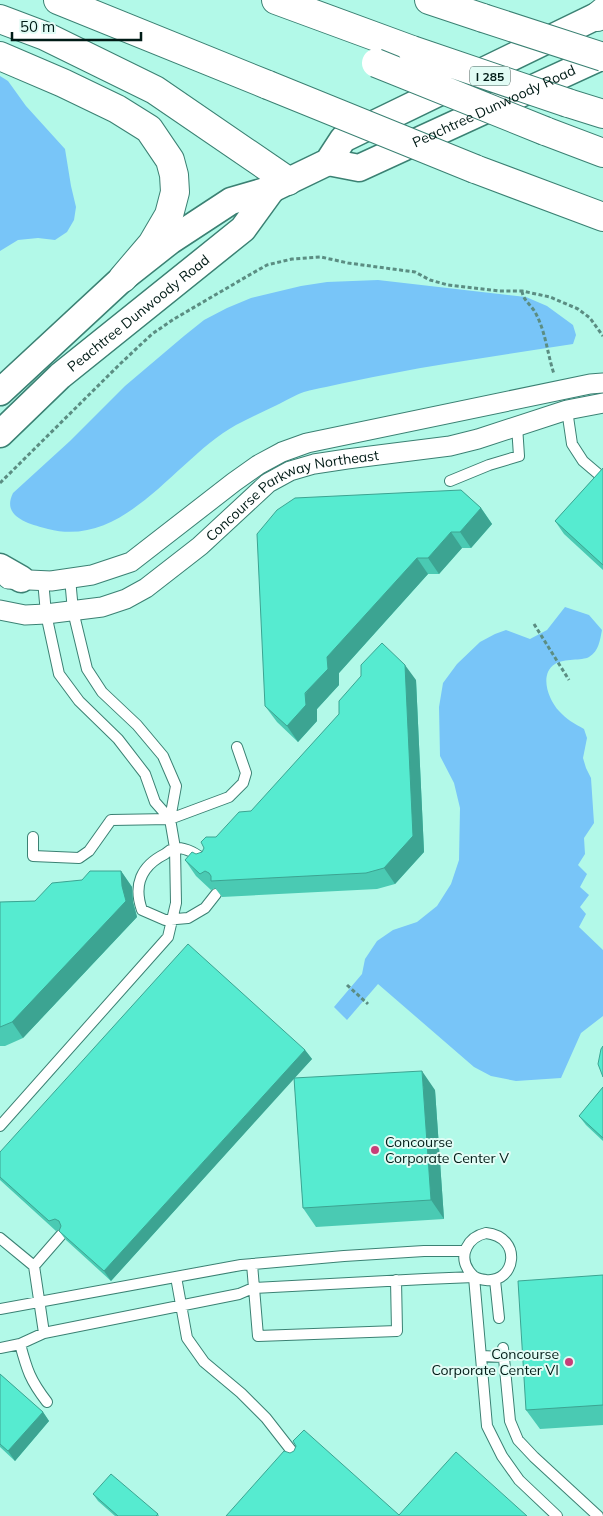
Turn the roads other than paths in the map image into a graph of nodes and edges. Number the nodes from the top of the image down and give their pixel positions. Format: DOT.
graph roads {
  1 [pos="58,0"];
  2 [pos="276,0"];
  3 [pos="429,0"];
  4 [pos="311,13"];
  5 [pos="601,14"];
  6 [pos="0,19"];
  7 [pos="0,56"];
  8 [pos="603,56"];
  9 [pos="603,114"];
  10 [pos="603,153"];
  11 [pos="328,162"];
  12 [pos="280,185"];
  13 [pos="603,217"];
  14 [pos="123,278"];
  15 [pos="603,383"];
  16 [pos="0,392"];
  17 [pos="603,403"];
  18 [pos="567,410"];
  19 [pos="518,426"];
  20 [pos="0,434"];
  21 [pos="603,478"];
  22 [pos="450,481"];
  23 [pos="16,576"];
  24 [pos="70,578"];
  25 [pos="0,610"];
  26 [pos="73,611"];
  27 [pos="46,614"];
  28 [pos="237,747"];
  29 [pos="170,819"];
  30 [pos="32,836"];
  31 [pos="175,848"];
  32 [pos="208,863"];
  33 [pos="216,894"];
  34 [pos="174,919"];
  35 [pos="0,1126"];
  36 [pos="61,1236"];
  37 [pos="0,1238"];
  38 [pos="465,1251"];
  39 [pos="252,1264"];
  40 [pos="34,1266"];
  41 [pos="176,1277"];
  42 [pos="474,1277"];
  43 [pos="396,1280"];
  44 [pos="494,1280"];
  45 [pos="253,1288"];
  46 [pos="39,1301"];
  47 [pos="181,1306"];
  48 [pos="0,1309"];
  49 [pos="499,1318"];
  50 [pos="44,1334"];
  51 [pos="20,1344"];
  52 [pos="0,1348"];
  53 [pos="481,1356"];
  54 [pos="47,1402"];
  55 [pos="298,1459"];
  56 [pos="599,1514"];
  57 [pos="557,1516"];
  1 -- 13 [label="highway, bridge"];
  2 -- 4 [label="highway, I 285"];
  3 -- 8 [label="highway, bridge"];
  4 -- 9 [label="highway, I 285, bridge"];
  4 -- 10 [label="highway, bridge"];
  5 -- 11 [label="main road"];
  6 -- 12 [label="highway"];
  7 -- 14 [label="highway"];
  8 -- 11 [label="main road, Peachtree Dunwoody Road"];
  11 -- 12 [label="main road, Peachtree Dunwoody Road"];
  12 -- 14 [label="main road, Peachtree Dunwoody Road"];
  12 -- 20 [label="main road, Peachtree Dunwoody Road"];
  14 -- 16 [label="main road, Peachtree Dunwoody Road"];
  15 -- 24 [label="street, Concourse Parkway Northeast"];
  17 -- 18 [label="street, Concourse Parkway Northeast"];
  18 -- 19 [label="street, Concourse Parkway Northeast"];
  18 -- 21 [label="lane"];
  19 -- 22 [label="lane"];
  19 -- 26 [label="street, Concourse Parkway Northeast"];
  23 -- 24 [label="street, Concourse Parkway Northeast"];
  23 -- 27 [label="lane"];
  24 -- 26 [label="lane"];
  25 -- 27 [label="street, Concourse Parkway Northeast"];
  26 -- 27 [label="street, Concourse Parkway Northeast"];
  26 -- 29 [label="lane"];
  27 -- 29 [label="lane"];
  28 -- 29 [label="lane"];
  29 -- 30 [label="lane"];
  29 -- 31 [label="lane"];
  31 -- 32 [label="lane"];
  31 -- 34 [label="lane"];
  31 -- 34 [label="lane"];
  33 -- 34 [label="lane"];
  34 -- 35 [label="lane"];
  36 -- 40 [label="lane"];
  37 -- 40 [label="lane"];
  38 -- 39 [label="lane"];
  38 -- 42 [label="lane"];
  38 -- 44 [label="lane"];
  39 -- 41 [label="lane"];
  39 -- 45 [label="lane"];
  40 -- 46 [label="lane"];
  41 -- 46 [label="lane"];
  41 -- 47 [label="lane"];
  42 -- 43 [label="lane"];
  42 -- 44 [label="lane"];
  42 -- 53 [label="lane"];
  43 -- 45 [label="lane"];
  43 -- 45 [label="lane"];
  44 -- 49 [label="lane"];
  45 -- 47 [label="lane"];
  46 -- 48 [label="lane"];
  46 -- 50 [label="lane"];
  47 -- 50 [label="lane"];
  47 -- 55 [label="lane"];
  50 -- 51 [label="lane"];
  51 -- 52 [label="lane"];
  51 -- 54 [label="lane"];
  53 -- 56 [label="lane"];
  53 -- 57 [label="lane"];
}
